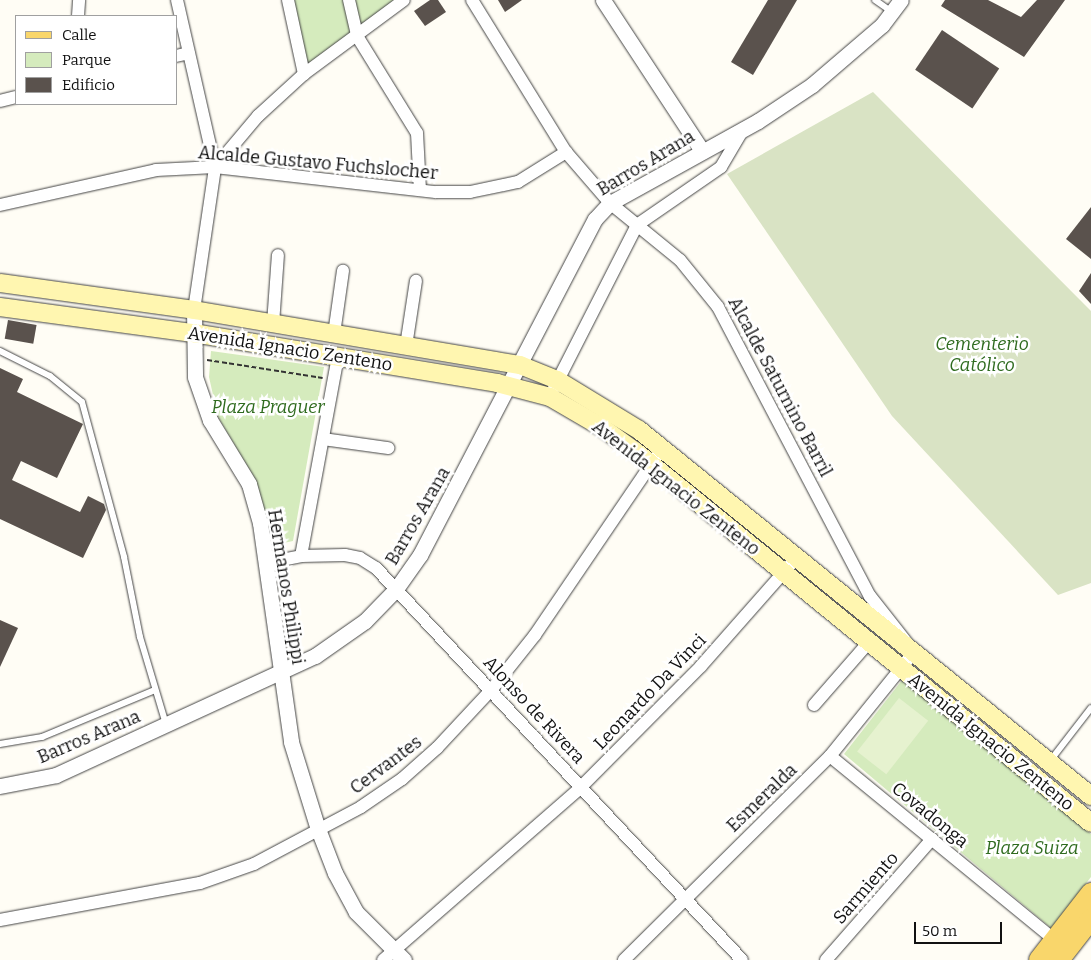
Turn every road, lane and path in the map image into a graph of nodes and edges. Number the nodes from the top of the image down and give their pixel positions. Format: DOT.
graph roads {
  1 [pos="79,0"];
  2 [pos="177,0"];
  3 [pos="288,0"];
  4 [pos="349,0"];
  5 [pos="404,0"];
  6 [pos="472,0"];
  7 [pos="603,0"];
  8 [pos="875,0"];
  9 [pos="897,6"];
  10 [pos="78,15"];
  11 [pos="357,36"];
  12 [pos="182,54"];
  13 [pos="304,74"];
  14 [pos="15,97"];
  15 [pos="0,101"];
  16 [pos="744,128"];
  17 [pos="702,151"];
  18 [pos="566,152"];
  19 [pos="215,167"];
  20 [pos="420,190"];
  21 [pos="610,203"];
  22 [pos="0,205"];
  23 [pos="637,225"];
  24 [pos="278,256"];
  25 [pos="343,271"];
  26 [pos="416,280"];
  27 [pos="0,283"];
  28 [pos="55,290"];
  29 [pos="0,307"];
  30 [pos="194,310"];
  31 [pos="53,314"];
  32 [pos="273,324"];
  33 [pos="193,333"];
  34 [pos="334,334"];
  35 [pos="406,346"];
  36 [pos="0,352"];
  37 [pos="338,357"];
  38 [pos="194,360"];
  39 [pos="520,366"];
  40 [pos="334,379"];
  41 [pos="557,380"];
  42 [pos="511,385"];
  43 [pos="550,397"];
  44 [pos="323,439"];
  45 [pos="388,448"];
  46 [pos="662,448"];
  47 [pos="650,464"];
  48 [pos="301,556"];
  49 [pos="797,557"];
  50 [pos="266,562"];
  51 [pos="784,573"];
  52 [pos="396,589"];
  53 [pos="870,596"];
  54 [pos="853,602"];
  55 [pos="869,642"];
  56 [pos="914,652"];
  57 [pos="902,669"];
  58 [pos="280,672"];
  59 [pos="492,689"];
  60 [pos="155,690"];
  61 [pos="814,705"];
  62 [pos="1091,708"];
  63 [pos="166,724"];
  64 [pos="0,744"];
  65 [pos="830,756"];
  66 [pos="1049,762"];
  67 [pos="0,786"];
  68 [pos="581,787"];
  69 [pos="1091,796"];
  70 [pos="1091,823"];
  71 [pos="318,829"];
  72 [pos="932,839"];
  73 [pos="1091,893"];
  74 [pos="684,899"];
  75 [pos="1091,919"];
  76 [pos="0,920"];
  77 [pos="1061,954"];
  78 [pos="400,956"];
  79 [pos="383,960"];
  80 [pos="624,960"];
  81 [pos="742,960"];
  82 [pos="826,960"];
  83 [pos="1039,960"];
  1 -- 10 [label="street"];
  2 -- 12 [label="street"];
  3 -- 13 [label="street"];
  4 -- 11 [label="street"];
  5 -- 11 [label="street"];
  6 -- 18 [label="street, Alcalde Saturnino Barril"];
  7 -- 17 [label="street"];
  8 -- 9 [label="lane"];
  9 -- 16 [label="street, Barros Arana"];
  11 -- 13 [label="street"];
  11 -- 20 [label="street"];
  12 -- 19 [label="street"];
  13 -- 19 [label="street"];
  14 -- 15 [label="street"];
  16 -- 17 [label="street, Barros Arana"];
  16 -- 23 [label="street, Barros Arana"];
  17 -- 21 [label="street, Barros Arana"];
  18 -- 20 [label="street, Alcalde Gustavo Fuchslocher"];
  18 -- 21 [label="street, Alcalde Saturnino Barril"];
  19 -- 20 [label="street, Alcalde Gustavo Fuchslocher"];
  19 -- 22 [label="street, Alcalde Gustavo Fuchslocher"];
  19 -- 30 [label="street, Hermanos Philippi"];
  21 -- 23 [label="street, Alcalde Saturnino Barril"];
  21 -- 39 [label="street, Barros Arana"];
  23 -- 41 [label="street, Barros Arana"];
  23 -- 53 [label="street, Alcalde Saturnino Barril"];
  24 -- 32 [label="street"];
  25 -- 34 [label="street"];
  26 -- 35 [label="street"];
  27 -- 28 [label="main road, Avenida Ignacio Zenteno"];
  28 -- 30 [label="main road, Avenida Ignacio Zenteno"];
  28 -- 31 [label="main road"];
  29 -- 31 [label="main road, Avenida Ignacio Zenteno"];
  30 -- 32 [label="main road, Avenida Ignacio Zenteno"];
  30 -- 33 [label="street, Hermanos Philippi"];
  31 -- 33 [label="main road, Avenida Ignacio Zenteno"];
  32 -- 34 [label="main road, Avenida Ignacio Zenteno"];
  33 -- 37 [label="main road, Avenida Ignacio Zenteno"];
  33 -- 38 [label="street, Hermanos Philippi"];
  34 -- 35 [label="main road, Avenida Ignacio Zenteno"];
  35 -- 39 [label="main road, Avenida Ignacio Zenteno"];
  36 -- 60 [label="lane"];
  37 -- 40 [label="street"];
  37 -- 42 [label="main road, Avenida Ignacio Zenteno"];
  38 -- 40 [label="path"];
  38 -- 50 [label="street, Hermanos Philippi"];
  39 -- 41 [label="main road, Avenida Ignacio Zenteno"];
  39 -- 42 [label="street, Barros Arana"];
  40 -- 44 [label="street"];
  41 -- 43 [label="street, Barros Arana"];
  41 -- 46 [label="main road, Avenida Ignacio Zenteno"];
  42 -- 43 [label="main road, Avenida Ignacio Zenteno"];
  42 -- 52 [label="street, Barros Arana"];
  43 -- 47 [label="main road, Avenida Ignacio Zenteno"];
  44 -- 45 [label="street"];
  44 -- 48 [label="street"];
  46 -- 47 [label="street, Cervantes"];
  46 -- 49 [label="main road, Avenida Ignacio Zenteno"];
  47 -- 51 [label="main road, Avenida Ignacio Zenteno"];
  47 -- 59 [label="street, Cervantes"];
  48 -- 50 [label="street, Alonso de Rivera"];
  48 -- 52 [label="street, Alonso de Rivera"];
  49 -- 51 [label="street, Leonardo Da Vinci"];
  49 -- 54 [label="main road, Avenida Ignacio Zenteno"];
  50 -- 58 [label="street, Hermanos Philippi"];
  51 -- 55 [label="main road, Avenida Ignacio Zenteno"];
  51 -- 68 [label="street, Leonardo Da Vinci"];
  52 -- 58 [label="street, Barros Arana"];
  52 -- 59 [label="street, Alonso de Rivera"];
  53 -- 54 [label="street"];
  53 -- 56 [label="street, Alcalde Saturnino Barril"];
  54 -- 56 [label="main road, Avenida Ignacio Zenteno"];
  55 -- 57 [label="main road, Avenida Ignacio Zenteno"];
  55 -- 61 [label="street"];
  56 -- 57 [label="street, Esmeralda"];
  56 -- 66 [label="main road, Avenida Ignacio Zenteno"];
  57 -- 65 [label="street, Esmeralda"];
  57 -- 70 [label="main road, Avenida Ignacio Zenteno"];
  58 -- 63 [label="street, Barros Arana"];
  58 -- 71 [label="street, Hermanos Philippi"];
  59 -- 68 [label="street, Alonso de Rivera"];
  59 -- 71 [label="street, Cervantes"];
  60 -- 63 [label="lane"];
  60 -- 64 [label="lane"];
  62 -- 66 [label="lane"];
  63 -- 67 [label="street, Barros Arana"];
  65 -- 72 [label="street, Covadonga"];
  65 -- 74 [label="street, Esmeralda"];
  66 -- 69 [label="main road, Avenida Ignacio Zenteno"];
  68 -- 74 [label="street, Alonso de Rivera"];
  68 -- 78 [label="street, Leonardo Da Vinci"];
  71 -- 76 [label="street, Cervantes"];
  71 -- 78 [label="street, Hermanos Philippi"];
  72 -- 77 [label="street, Covadonga"];
  72 -- 82 [label="street, Sarmiento"];
  73 -- 77 [label="main road"];
  74 -- 80 [label="street, Esmeralda"];
  74 -- 81 [label="street, Alonso de Rivera"];
  75 -- 77 [label="main road"];
  77 -- 83 [label="main road"];
  78 -- 79 [label="street, Leonardo Da Vinci"];
}
